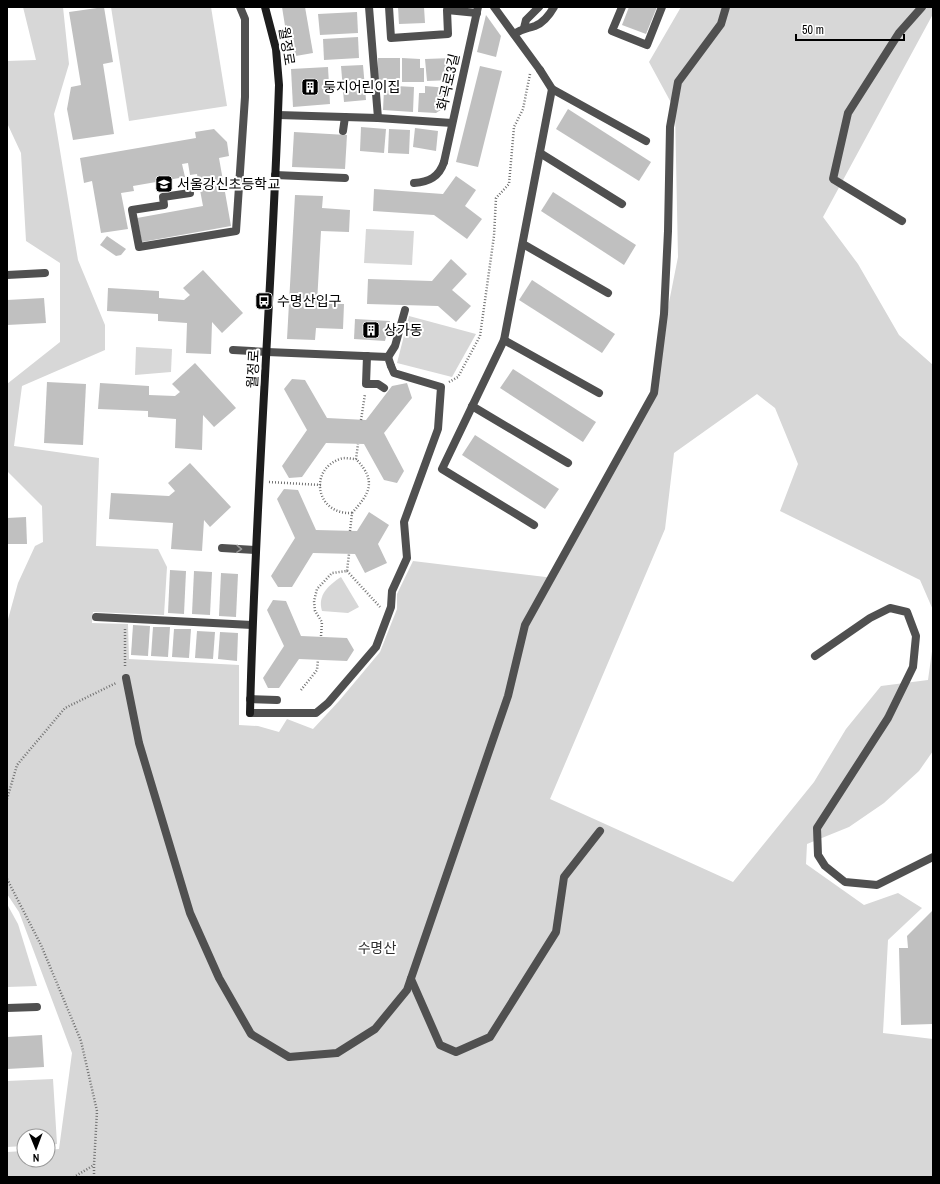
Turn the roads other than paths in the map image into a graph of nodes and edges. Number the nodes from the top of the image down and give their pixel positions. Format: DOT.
graph roads {
  1 [pos="240,7"];
  2 [pos="265,7"];
  3 [pos="369,7"];
  4 [pos="389,7"];
  5 [pos="494,7"];
  6 [pos="539,7"];
  7 [pos="554,7"];
  8 [pos="622,7"];
  9 [pos="662,7"];
  10 [pos="726,7"];
  11 [pos="922,7"];
  12 [pos="447,9"];
  13 [pos="478,10"];
  14 [pos="524,28"];
  15 [pos="514,34"];
  16 [pos="552,89"];
  17 [pos="278,115"];
  18 [pos="345,117"];
  19 [pos="378,118"];
  20 [pos="452,123"];
  21 [pos="344,131"];
  22 [pos="646,142"];
  23 [pos="540,153"];
  24 [pos="275,175"];
  25 [pos="345,178"];
  26 [pos="414,182"];
  27 [pos="190,193"];
  28 [pos="622,204"];
  29 [pos="902,221"];
  30 [pos="522,244"];
  31 [pos="46,273"];
  32 [pos="7,275"];
  33 [pos="608,292"];
  34 [pos="405,310"];
  35 [pos="504,340"];
  36 [pos="233,350"];
  37 [pos="267,352"];
  38 [pos="367,356"];
  39 [pos="388,358"];
  40 [pos="384,388"];
  41 [pos="599,393"];
  42 [pos="472,406"];
  43 [pos="568,463"];
  44 [pos="534,525"];
  45 [pos="222,548"];
  46 [pos="255,550"];
  47 [pos="96,617"];
  48 [pos="252,625"];
  49 [pos="815,656"];
  50 [pos="126,678"];
  51 [pos="250,699"];
  52 [pos="277,700"];
  53 [pos="600,831"];
  54 [pos="933,857"];
  55 [pos="411,979"];
  56 [pos="37,1007"];
  57 [pos="7,1008"];
  1 -- 27 [label="street"];
  2 -- 17 [label="street, 월정로"];
  3 -- 19 [label="street"];
  4 -- 12 [label="street"];
  5 -- 15 [label="street"];
  6 -- 14 [label="street"];
  7 -- 14 [label="street"];
  8 -- 9 [label="street"];
  10 -- 55 [label="street"];
  11 -- 29 [label="street"];
  12 -- 13 [label="street"];
  13 -- 20 [label="street, 화곡로3길"];
  14 -- 15 [label="street"];
  15 -- 16 [label="street"];
  16 -- 22 [label="street"];
  16 -- 23 [label="street"];
  17 -- 18 [label="street"];
  17 -- 24 [label="street, 월정로"];
  18 -- 19 [label="street"];
  18 -- 21 [label="street"];
  19 -- 20 [label="street"];
  20 -- 26 [label="street, 화곡로3길"];
  23 -- 28 [label="street"];
  23 -- 30 [label="street"];
  24 -- 25 [label="street"];
  24 -- 37 [label="street, 월정로"];
  30 -- 33 [label="street"];
  30 -- 35 [label="street"];
  31 -- 32 [label="street"];
  34 -- 39 [label="street"];
  35 -- 41 [label="street"];
  35 -- 42 [label="street"];
  36 -- 37 [label="street"];
  37 -- 38 [label="street"];
  37 -- 46 [label="street, 월정로"];
  38 -- 39 [label="street"];
  38 -- 40 [label="street"];
  39 -- 51 [label="street, 월정로"];
  42 -- 43 [label="street"];
  42 -- 44 [label="street"];
  45 -- 46 [label="street, one-way"];
  46 -- 48 [label="street, 월정로"];
  47 -- 48 [label="street"];
  48 -- 51 [label="street, 월정로"];
  49 -- 54 [label="street"];
  50 -- 55 [label="street"];
  51 -- 52 [label="street"];
  53 -- 55 [label="street"];
  56 -- 57 [label="street"];
}
